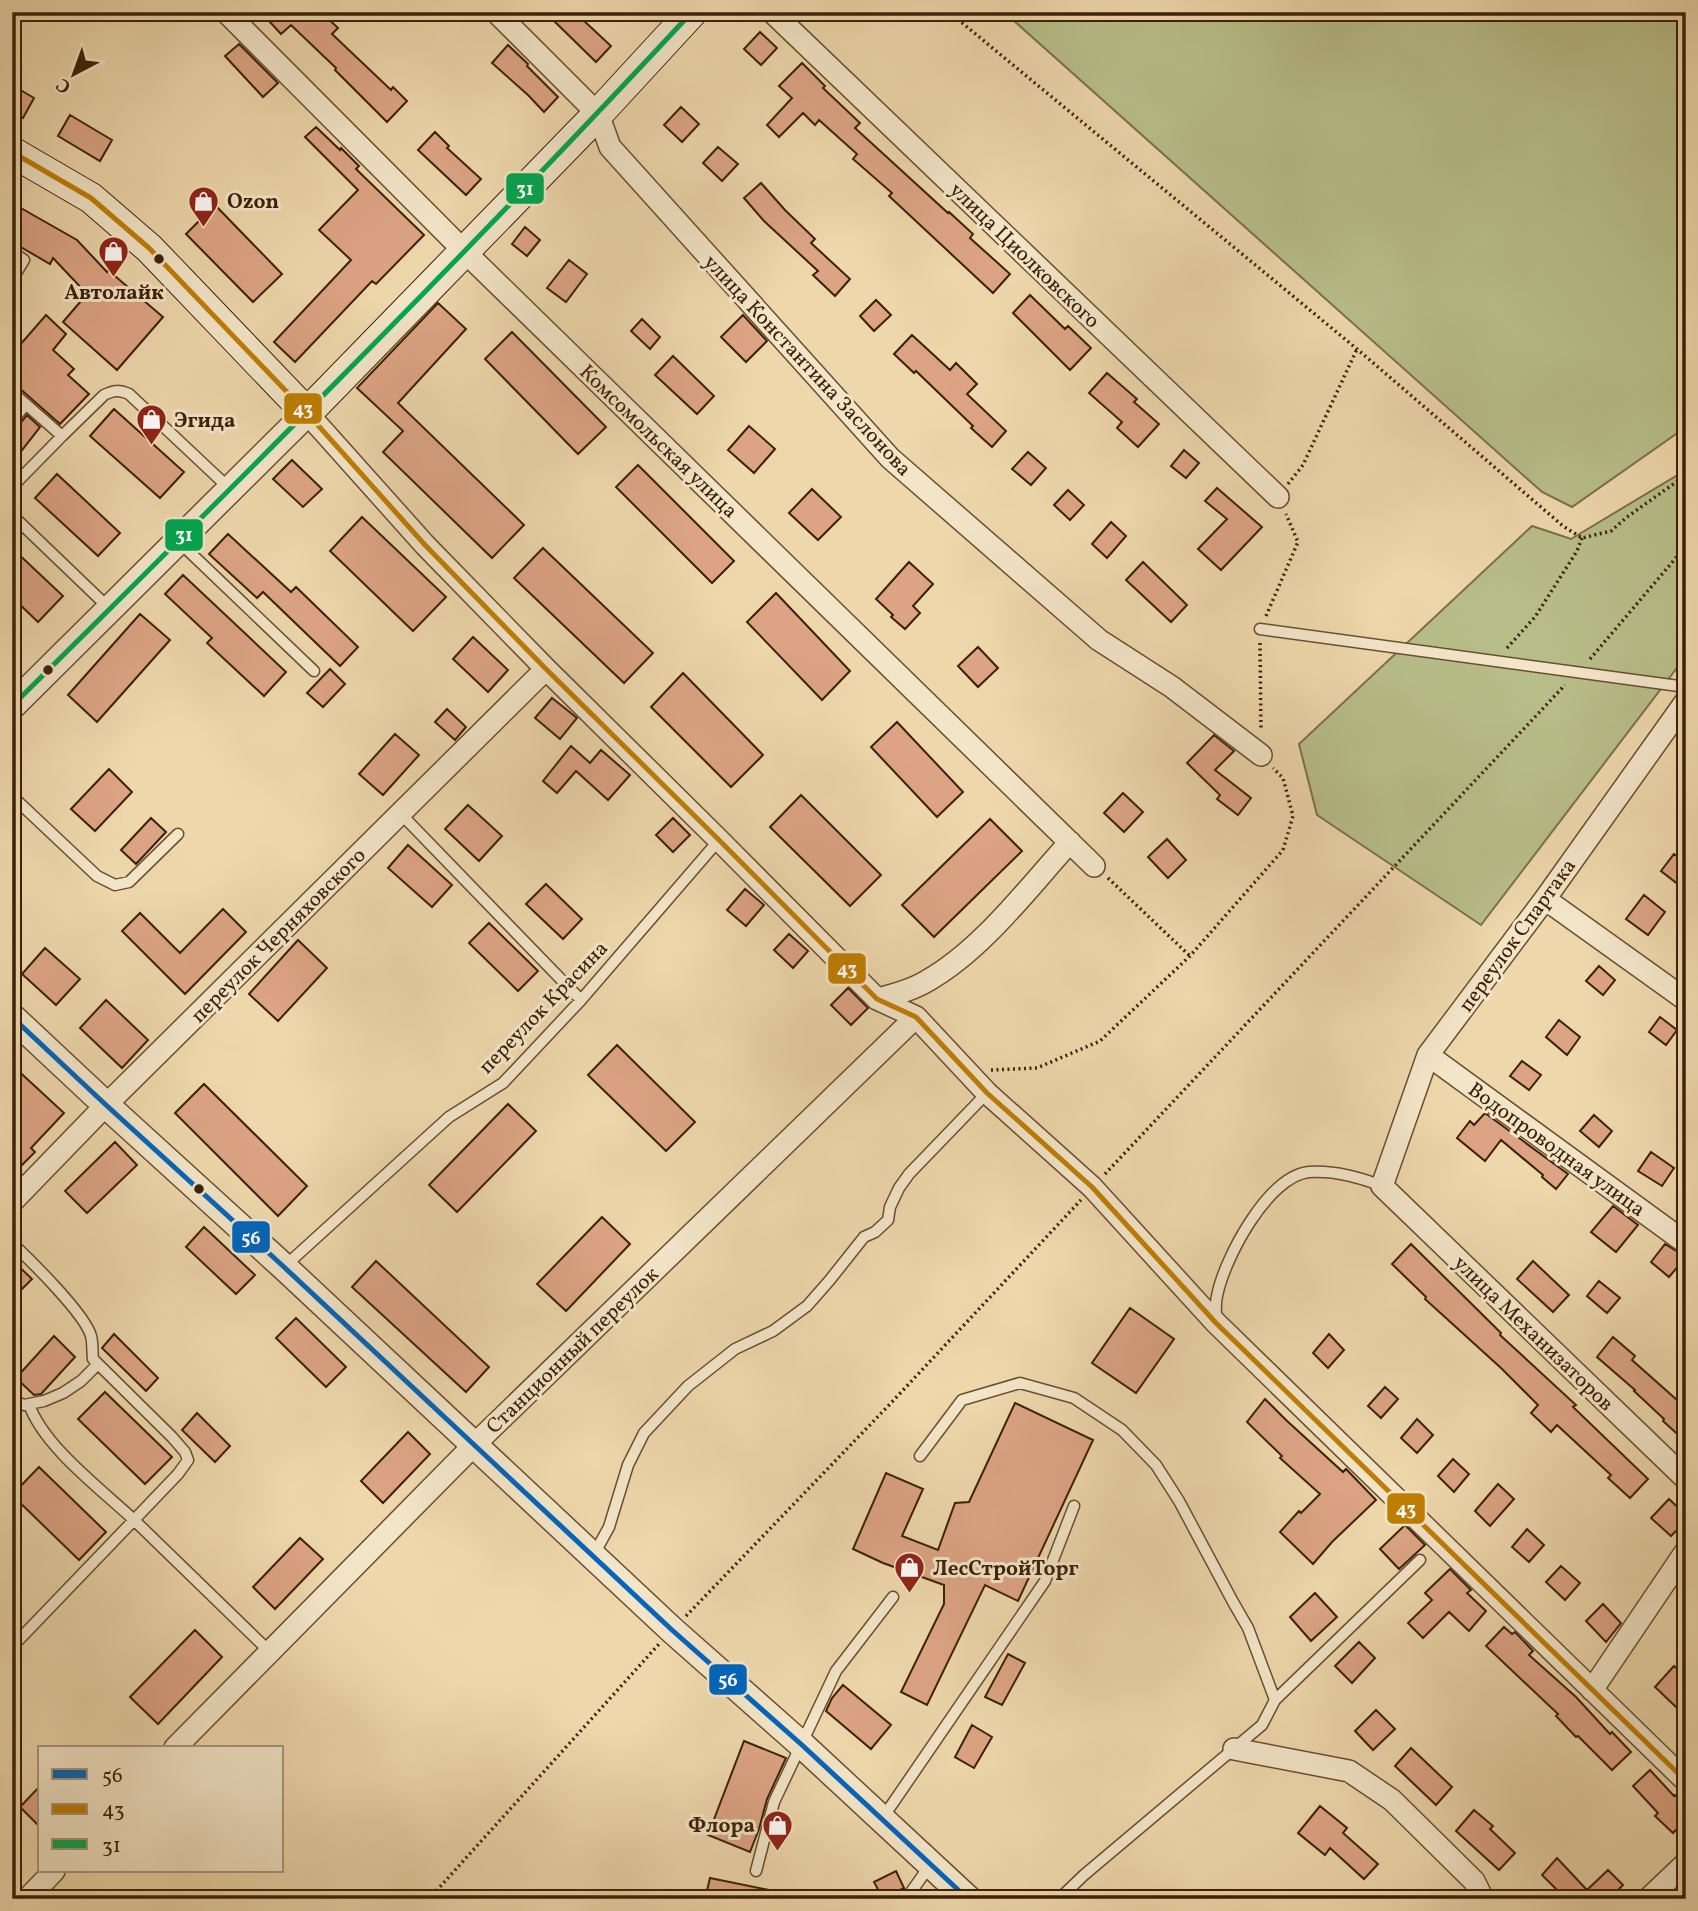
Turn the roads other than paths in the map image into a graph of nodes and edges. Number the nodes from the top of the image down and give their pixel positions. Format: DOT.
graph roads {
  1 [pos="226,12"];
  2 [pos="496,12"];
  3 [pos="692,12"];
  4 [pos="772,12"];
  5 [pos="598,114"];
  6 [pos="12,152"];
  7 [pos="464,251"];
  8 [pos="12,252"];
  9 [pos="12,280"];
  10 [pos="12,392"];
  11 [pos="26,404"];
  12 [pos="307,413"];
  13 [pos="12,421"];
  14 [pos="62,436"];
  15 [pos="14,483"];
  16 [pos="230,489"];
  17 [pos="1278,497"];
  18 [pos="12,515"];
  19 [pos="178,541"];
  20 [pos="110,609"];
  21 [pos="1260,629"];
  22 [pos="546,669"];
  23 [pos="314,671"];
  24 [pos="1686,687"];
  25 [pos="1686,701"];
  26 [pos="12,706"];
  27 [pos="1261,755"];
  28 [pos="12,796"];
  29 [pos="401,814"];
  30 [pos="178,834"];
  31 [pos="719,840"];
  32 [pos="1070,842"];
  33 [pos="1094,866"];
  34 [pos="1545,899"];
  35 [pos="877,999"];
  36 [pos="582,1000"];
  37 [pos="1686,1000"];
  38 [pos="12,1017"];
  39 [pos="916,1017"];
  40 [pos="1428,1055"];
  41 [pos="987,1093"];
  42 [pos="106,1105"];
  43 [pos="1382,1186"];
  44 [pos="12,1202"];
  45 [pos="12,1243"];
  46 [pos="1686,1243"];
  47 [pos="284,1267"];
  48 [pos="1216,1323"];
  49 [pos="98,1364"];
  50 [pos="12,1401"];
  51 [pos="29,1404"];
  52 [pos="474,1445"];
  53 [pos="920,1456"];
  54 [pos="1686,1479"];
  55 [pos="1074,1506"];
  56 [pos="134,1520"];
  57 [pos="1686,1551"];
  58 [pos="593,1556"];
  59 [pos="1420,1560"];
  60 [pos="893,1597"];
  61 [pos="12,1647"];
  62 [pos="270,1652"];
  63 [pos="1592,1690"];
  64 [pos="1275,1700"];
  65 [pos="802,1745"];
  66 [pos="177,1746"];
  67 [pos="1234,1749"];
  68 [pos="1686,1781"];
  69 [pos="882,1819"];
  70 [pos="1686,1863"];
  71 [pos="931,1864"];
  72 [pos="756,1871"];
  73 [pos="53,1872"];
  74 [pos="27,1899"];
  75 [pos="906,1899"];
  76 [pos="968,1899"];
  77 [pos="1059,1899"];
  78 [pos="1483,1899"];
  79 [pos="1648,1899"];
  1 -- 7 [label="street, Комсомольская улица"];
  2 -- 5 [label="street, улица Константина Заслонова"];
  3 -- 5 [label="main road"];
  4 -- 17 [label="street, улица Циолковского"];
  5 -- 7 [label="main road"];
  5 -- 27 [label="street, улица Константина Заслонова"];
  6 -- 12 [label="main road"];
  7 -- 12 [label="main road"];
  7 -- 32 [label="street, Комсомольская улица"];
  8 -- 9 [label="lane"];
  10 -- 11 [label="lane"];
  11 -- 13 [label="lane"];
  11 -- 14 [label="lane"];
  12 -- 16 [label="street"];
  12 -- 22 [label="street"];
  14 -- 15 [label="lane"];
  14 -- 16 [label="lane"];
  16 -- 19 [label="street"];
  18 -- 20 [label="lane"];
  19 -- 20 [label="street"];
  19 -- 23 [label="lane"];
  20 -- 26 [label="street"];
  21 -- 24 [label="lane"];
  22 -- 29 [label="street, переулок Черняховского"];
  22 -- 31 [label="street"];
  25 -- 34 [label="street, переулок Спартака"];
  28 -- 30 [label="lane"];
  29 -- 36 [label="lane"];
  29 -- 42 [label="street, переулок Черняховского"];
  31 -- 35 [label="street"];
  31 -- 36 [label="lane, переулок Красина"];
  32 -- 33 [label="street, Комсомольская улица"];
  32 -- 35 [label="street"];
  34 -- 37 [label="street"];
  34 -- 40 [label="street, переулок Спартака"];
  35 -- 39 [label="street"];
  36 -- 47 [label="lane, переулок Красина"];
  38 -- 42 [label="street"];
  39 -- 41 [label="street"];
  39 -- 52 [label="street, Станционный переулок"];
  40 -- 43 [label="street, переулок Спартака"];
  40 -- 46 [label="street, Водопроводная улица"];
  41 -- 48 [label="street"];
  41 -- 58 [label="lane"];
  42 -- 44 [label="street, переулок Черняховского"];
  42 -- 47 [label="street"];
  43 -- 48 [label="lane"];
  43 -- 54 [label="street, улица Механизаторов"];
  45 -- 49 [label="lane"];
  47 -- 52 [label="street"];
  48 -- 63 [label="street"];
  49 -- 51 [label="lane"];
  49 -- 56 [label="lane"];
  50 -- 51 [label="lane"];
  51 -- 56 [label="lane"];
  52 -- 58 [label="street"];
  52 -- 62 [label="street, Станционный переулок"];
  53 -- 64 [label="lane"];
  55 -- 69 [label="lane"];
  56 -- 61 [label="lane"];
  56 -- 62 [label="lane"];
  57 -- 63 [label="street"];
  58 -- 65 [label="street"];
  59 -- 64 [label="lane"];
  60 -- 65 [label="lane"];
  62 -- 66 [label="street, Станционный переулок"];
  63 -- 68 [label="street"];
  64 -- 67 [label="lane"];
  65 -- 69 [label="street"];
  65 -- 72 [label="lane"];
  67 -- 77 [label="lane"];
  67 -- 78 [label="street"];
  69 -- 71 [label="street"];
  70 -- 79 [label="street"];
  71 -- 75 [label="lane"];
  71 -- 76 [label="street"];
  73 -- 74 [label="street"];
}
